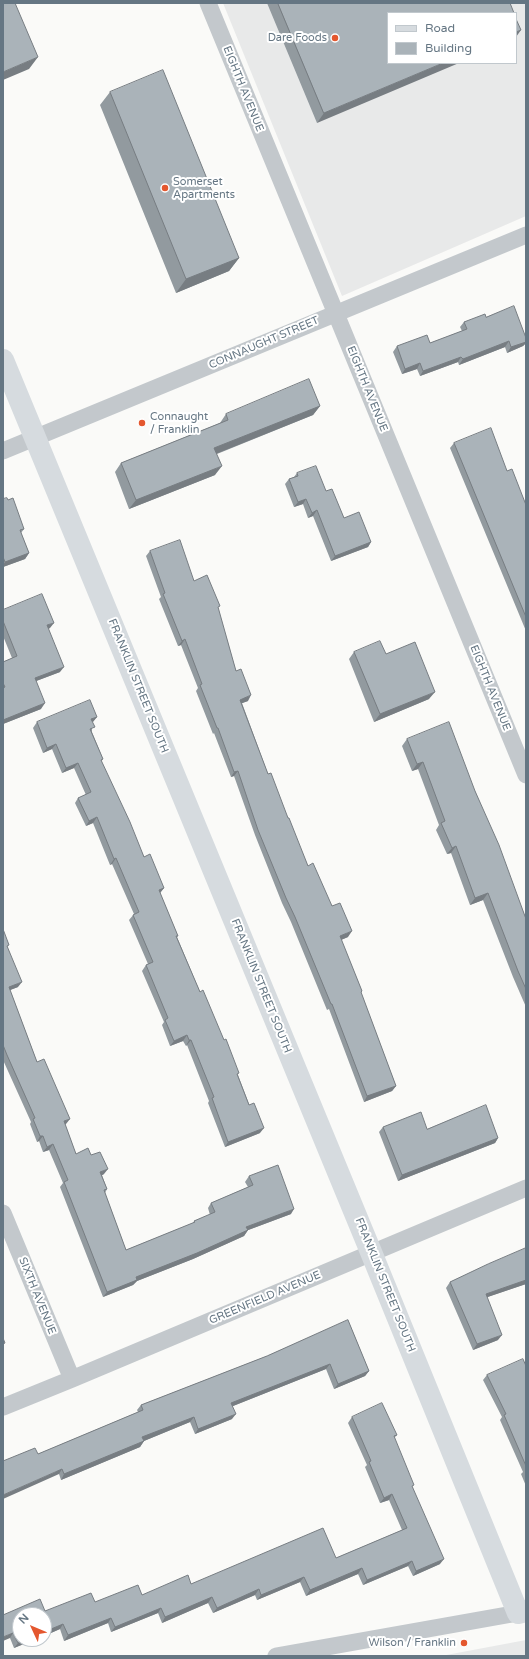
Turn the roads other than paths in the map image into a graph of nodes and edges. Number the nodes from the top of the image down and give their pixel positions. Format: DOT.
graph roads {
  1 [pos="208,3"];
  2 [pos="526,235"];
  3 [pos="336,314"];
  4 [pos="3,360"];
  5 [pos="35,438"];
  6 [pos="3,452"];
  7 [pos="526,775"];
  8 [pos="526,1188"];
  9 [pos="3,1213"];
  10 [pos="371,1252"];
  11 [pos="72,1379"];
  12 [pos="3,1407"];
  13 [pos="522,1612"];
  14 [pos="276,1656"];
  1 -- 3 [label="street, EIGHTH AVENUE"];
  2 -- 3 [label="street, CONNAUGHT STREET"];
  3 -- 5 [label="street, CONNAUGHT STREET"];
  3 -- 7 [label="street, EIGHTH AVENUE"];
  4 -- 5 [label="street, FRANKLIN STREET SOUTH"];
  5 -- 6 [label="street, CONNAUGHT STREET"];
  5 -- 10 [label="street, FRANKLIN STREET SOUTH"];
  8 -- 10 [label="street, GREENFIELD AVENUE"];
  9 -- 11 [label="street, SIXTH AVENUE"];
  10 -- 11 [label="street, GREENFIELD AVENUE"];
  10 -- 13 [label="street, FRANKLIN STREET SOUTH"];
  11 -- 12 [label="street, GREENFIELD AVENUE"];
  13 -- 14 [label="street"];
}
